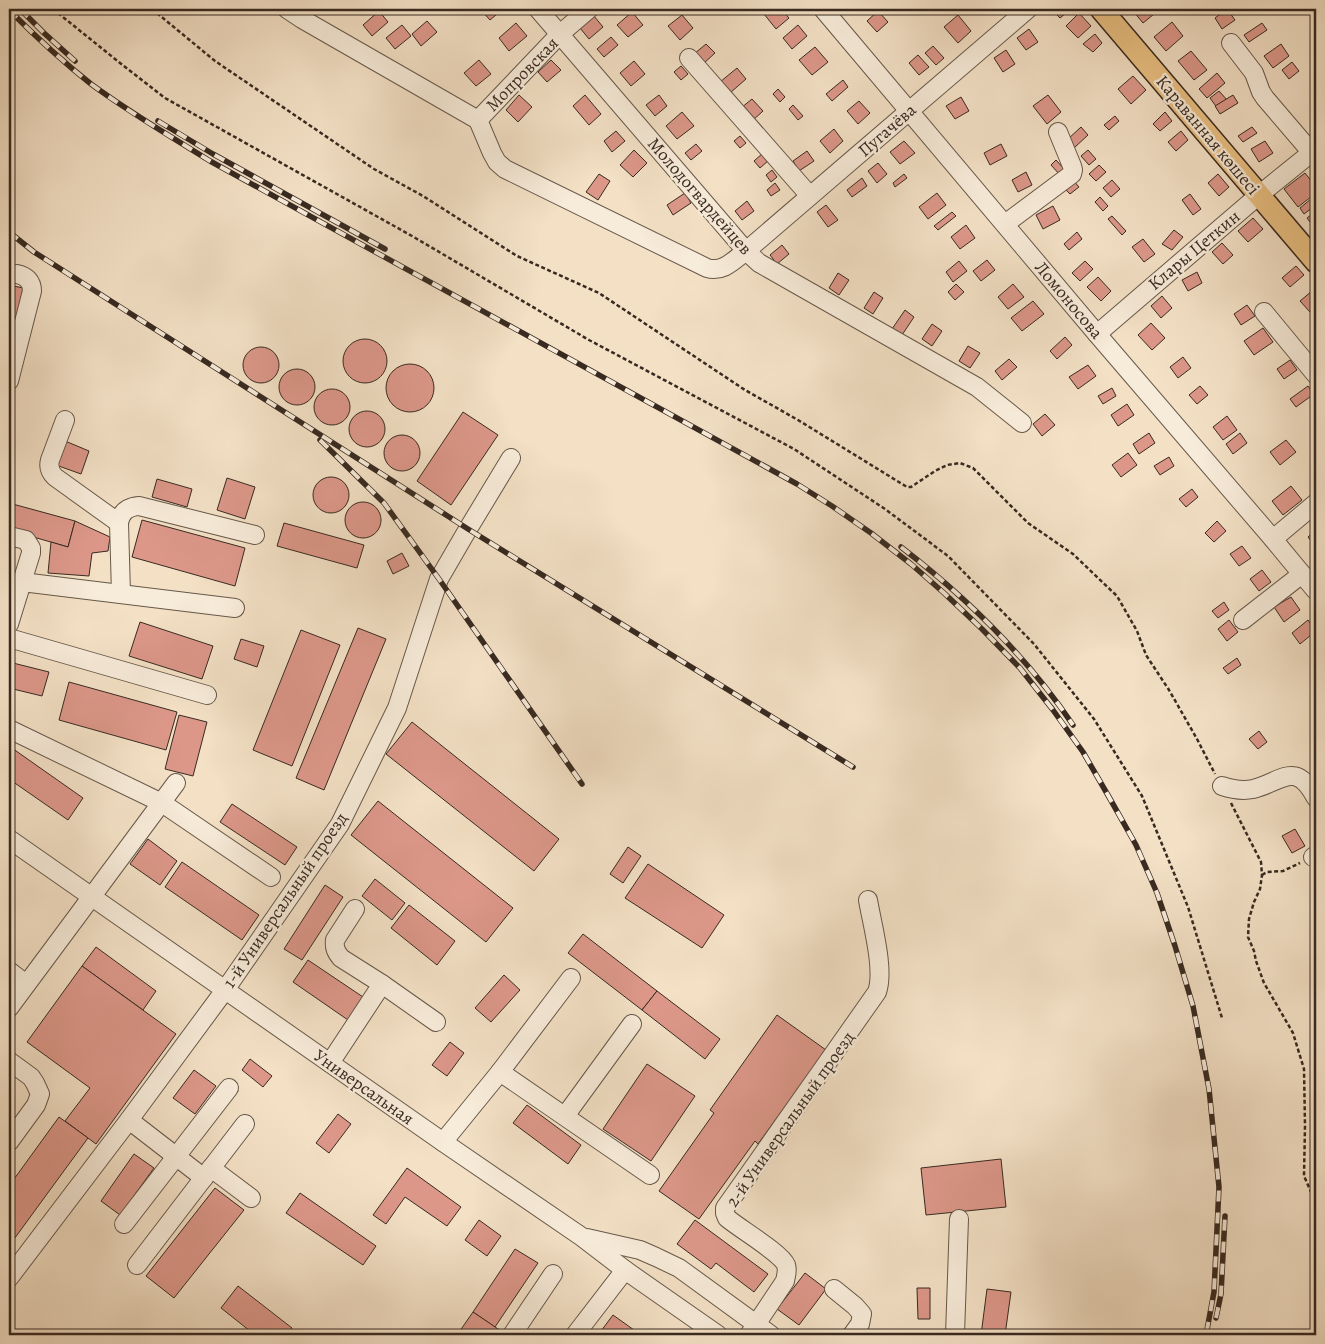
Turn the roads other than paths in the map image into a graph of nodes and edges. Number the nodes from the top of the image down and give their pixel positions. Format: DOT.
graph roads {
  1 [pos="288,9"];
  2 [pos="538,9"];
  3 [pos="590,9"];
  4 [pos="823,9"];
  5 [pos="1028,9"];
  6 [pos="1100,9"];
  7 [pos="307,14"];
  8 [pos="560,34"];
  9 [pos="1231,43"];
  10 [pos="689,58"];
  11 [pos="910,110"];
  12 [pos="478,120"];
  13 [pos="1058,132"];
  14 [pos="1314,151"];
  15 [pos="1259,195"];
  16 [pos="810,196"];
  17 [pos="1005,224"];
  18 [pos="746,252"];
  19 [pos="1316,262"];
  20 [pos="18,274"];
  21 [pos="1264,312"];
  22 [pos="1097,334"];
  23 [pos="1316,375"];
  24 [pos="9,381"];
  25 [pos="65,420"];
  26 [pos="1022,423"];
  27 [pos="510,458"];
  28 [pos="1316,503"];
  29 [pos="118,523"];
  30 [pos="255,535"];
  31 [pos="9,536"];
  32 [pos="1273,539"];
  33 [pos="1302,574"];
  34 [pos="22,582"];
  35 [pos="1316,591"];
  36 [pos="121,594"];
  37 [pos="235,608"];
  38 [pos="1243,620"];
  39 [pos="9,624"];
  40 [pos="9,638"];
  41 [pos="207,695"];
  42 [pos="9,729"];
  43 [pos="176,783"];
  44 [pos="1222,786"];
  45 [pos="1316,798"];
  46 [pos="162,803"];
  47 [pos="9,839"];
  48 [pos="271,877"];
  49 [pos="92,897"];
  50 [pos="868,900"];
  51 [pos="355,909"];
  52 [pos="9,971"];
  53 [pos="572,978"];
  54 [pos="26,984"];
  55 [pos="382,984"];
  56 [pos="224,990"];
  57 [pos="9,1008"];
  58 [pos="436,1022"];
  59 [pos="632,1024"];
  60 [pos="9,1061"];
  61 [pos="330,1063"];
  62 [pos="500,1072"];
  63 [pos="229,1088"];
  64 [pos="565,1116"];
  65 [pos="129,1120"];
  66 [pos="245,1124"];
  67 [pos="9,1142"];
  68 [pos="443,1142"];
  69 [pos="176,1156"];
  70 [pos="208,1173"];
  71 [pos="650,1175"];
  72 [pos="251,1198"];
  73 [pos="959,1219"];
  74 [pos="124,1224"];
  75 [pos="582,1237"];
  76 [pos="137,1265"];
  77 [pos="625,1270"];
  78 [pos="553,1274"];
  79 [pos="9,1278"];
  80 [pos="834,1289"];
  81 [pos="752,1330"];
  82 [pos="520,1332"];
  83 [pos="575,1335"];
  84 [pos="718,1335"];
  85 [pos="771,1335"];
  86 [pos="852,1335"];
  87 [pos="955,1335"];
  1 -- 7 [label="street"];
  2 -- 8 [label="street, Молодогвардейцев"];
  3 -- 8 [label="street, Мопровская"];
  4 -- 11 [label="street, Ломоносова"];
  5 -- 11 [label="street, Пугачёва"];
  6 -- 15 [label="main road, Караванная көшесі"];
  7 -- 12 [label="street"];
  8 -- 12 [label="street, Мопровская"];
  8 -- 18 [label="street, Молодогвардейцев"];
  9 -- 14 [label="street"];
  10 -- 16 [label="street"];
  11 -- 16 [label="street, Пугачёва"];
  11 -- 17 [label="street, Ломоносова"];
  12 -- 18 [label="street, Пугачёва"];
  13 -- 17 [label="street"];
  14 -- 15 [label="street, Клары Цеткин"];
  15 -- 19 [label="main road, Караванная көшесі"];
  15 -- 22 [label="street, Клары Цеткин"];
  16 -- 18 [label="street, Пугачёва"];
  17 -- 22 [label="street, Ломоносова"];
  18 -- 26 [label="street, Молодогвардейцев"];
  20 -- 24 [label="street"];
  21 -- 23 [label="street"];
  22 -- 32 [label="street, Ломоносова"];
  25 -- 29 [label="street"];
  27 -- 56 [label="street, 1-й Универсальный проезд"];
  28 -- 32 [label="street"];
  29 -- 30 [label="street"];
  29 -- 36 [label="street"];
  31 -- 34 [label="street"];
  32 -- 33 [label="street, Ломоносова"];
  33 -- 35 [label="street, Ломоносова"];
  33 -- 38 [label="street"];
  34 -- 36 [label="street"];
  34 -- 39 [label="street"];
  36 -- 37 [label="street"];
  40 -- 41 [label="street"];
  42 -- 46 [label="street"];
  43 -- 46 [label="street"];
  44 -- 45 [label="street"];
  46 -- 48 [label="street"];
  46 -- 49 [label="street"];
  47 -- 49 [label="street, Универсальная"];
  49 -- 54 [label="street"];
  49 -- 56 [label="street, Универсальная"];
  50 -- 81 [label="street, 2-й Универсальный проезд"];
  51 -- 55 [label="street"];
  52 -- 54 [label="street"];
  53 -- 62 [label="street"];
  54 -- 57 [label="street"];
  55 -- 58 [label="street"];
  55 -- 61 [label="street"];
  56 -- 61 [label="street, Универсальная"];
  56 -- 65 [label="street, 1-й Универсальный проезд"];
  59 -- 64 [label="street"];
  60 -- 67 [label="street"];
  61 -- 68 [label="street, Универсальная"];
  62 -- 64 [label="street"];
  62 -- 68 [label="street"];
  63 -- 69 [label="street"];
  64 -- 71 [label="street"];
  65 -- 69 [label="street"];
  65 -- 79 [label="street, 1-й Универсальный проезд"];
  66 -- 70 [label="street"];
  68 -- 75 [label="street, Универсальная"];
  69 -- 70 [label="street"];
  69 -- 74 [label="street"];
  70 -- 72 [label="street"];
  70 -- 76 [label="street"];
  73 -- 87 [label="street"];
  75 -- 77 [label="street, Универсальная"];
  75 -- 81 [label="street"];
  77 -- 83 [label="street"];
  77 -- 84 [label="street, Универсальная"];
  78 -- 82 [label="street"];
  80 -- 86 [label="street"];
  81 -- 85 [label="street"];
}
